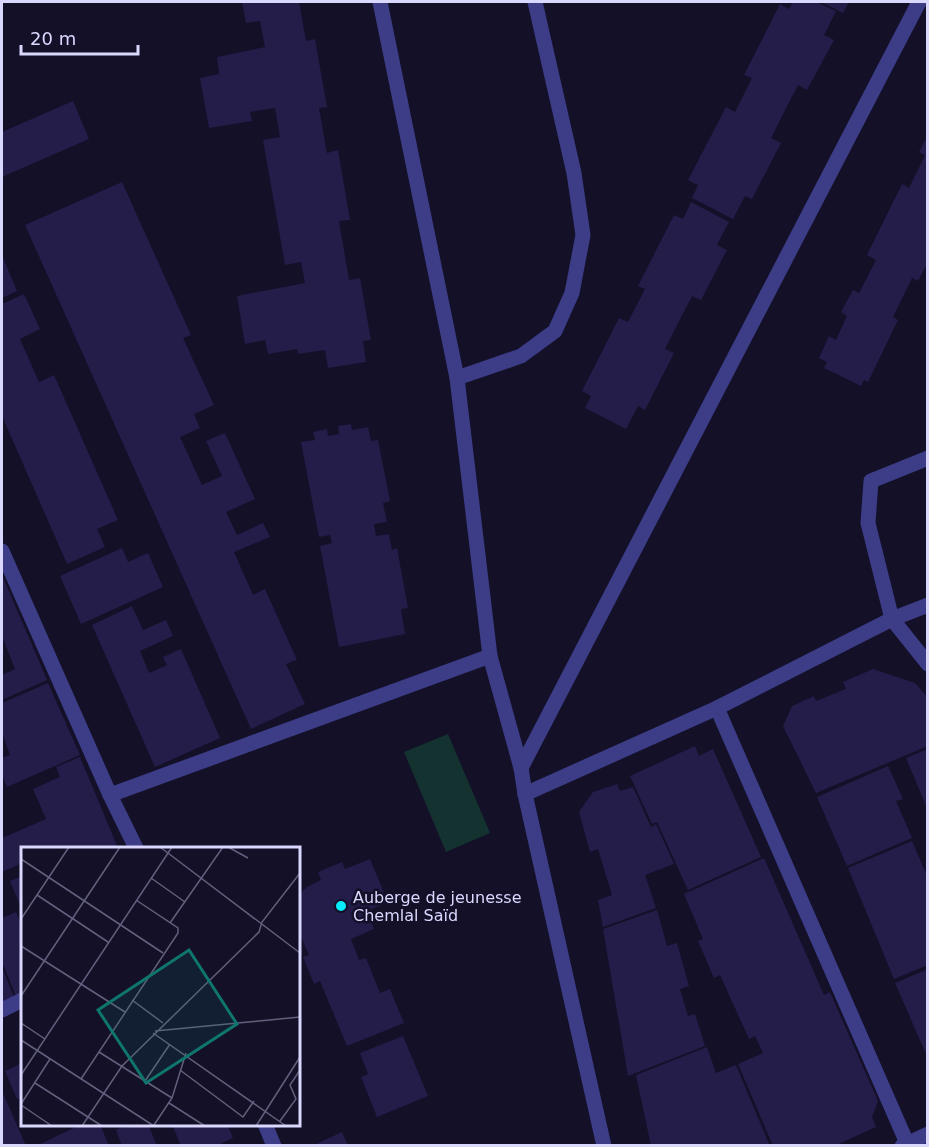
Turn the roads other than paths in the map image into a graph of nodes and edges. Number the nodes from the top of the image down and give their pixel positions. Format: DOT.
graph roads {
  1 [pos="381,2"];
  2 [pos="535,2"];
  3 [pos="919,2"];
  4 [pos="457,378"];
  5 [pos="927,458"];
  6 [pos="2,552"];
  7 [pos="927,605"];
  8 [pos="892,619"];
  9 [pos="490,656"];
  10 [pos="927,664"];
  11 [pos="717,708"];
  12 [pos="521,768"];
  13 [pos="525,794"];
  14 [pos="110,795"];
  15 [pos="135,847"];
  16 [pos="21,1000"];
  17 [pos="2,1010"];
  18 [pos="265,1126"];
  19 [pos="927,1134"];
  20 [pos="904,1144"];
  21 [pos="274,1146"];
  22 [pos="604,1146"];
  1 -- 4 [label="street"];
  2 -- 4 [label="street"];
  3 -- 12 [label="street"];
  4 -- 9 [label="street"];
  5 -- 8 [label="street"];
  6 -- 14 [label="street"];
  7 -- 8 [label="street"];
  8 -- 10 [label="street"];
  8 -- 11 [label="street"];
  9 -- 12 [label="street"];
  9 -- 14 [label="street"];
  11 -- 13 [label="street"];
  11 -- 20 [label="street"];
  12 -- 13 [label="street"];
  13 -- 22 [label="street"];
  14 -- 15 [label="street"];
  16 -- 17 [label="street"];
  18 -- 21 [label="street"];
  19 -- 20 [label="street"];
}
